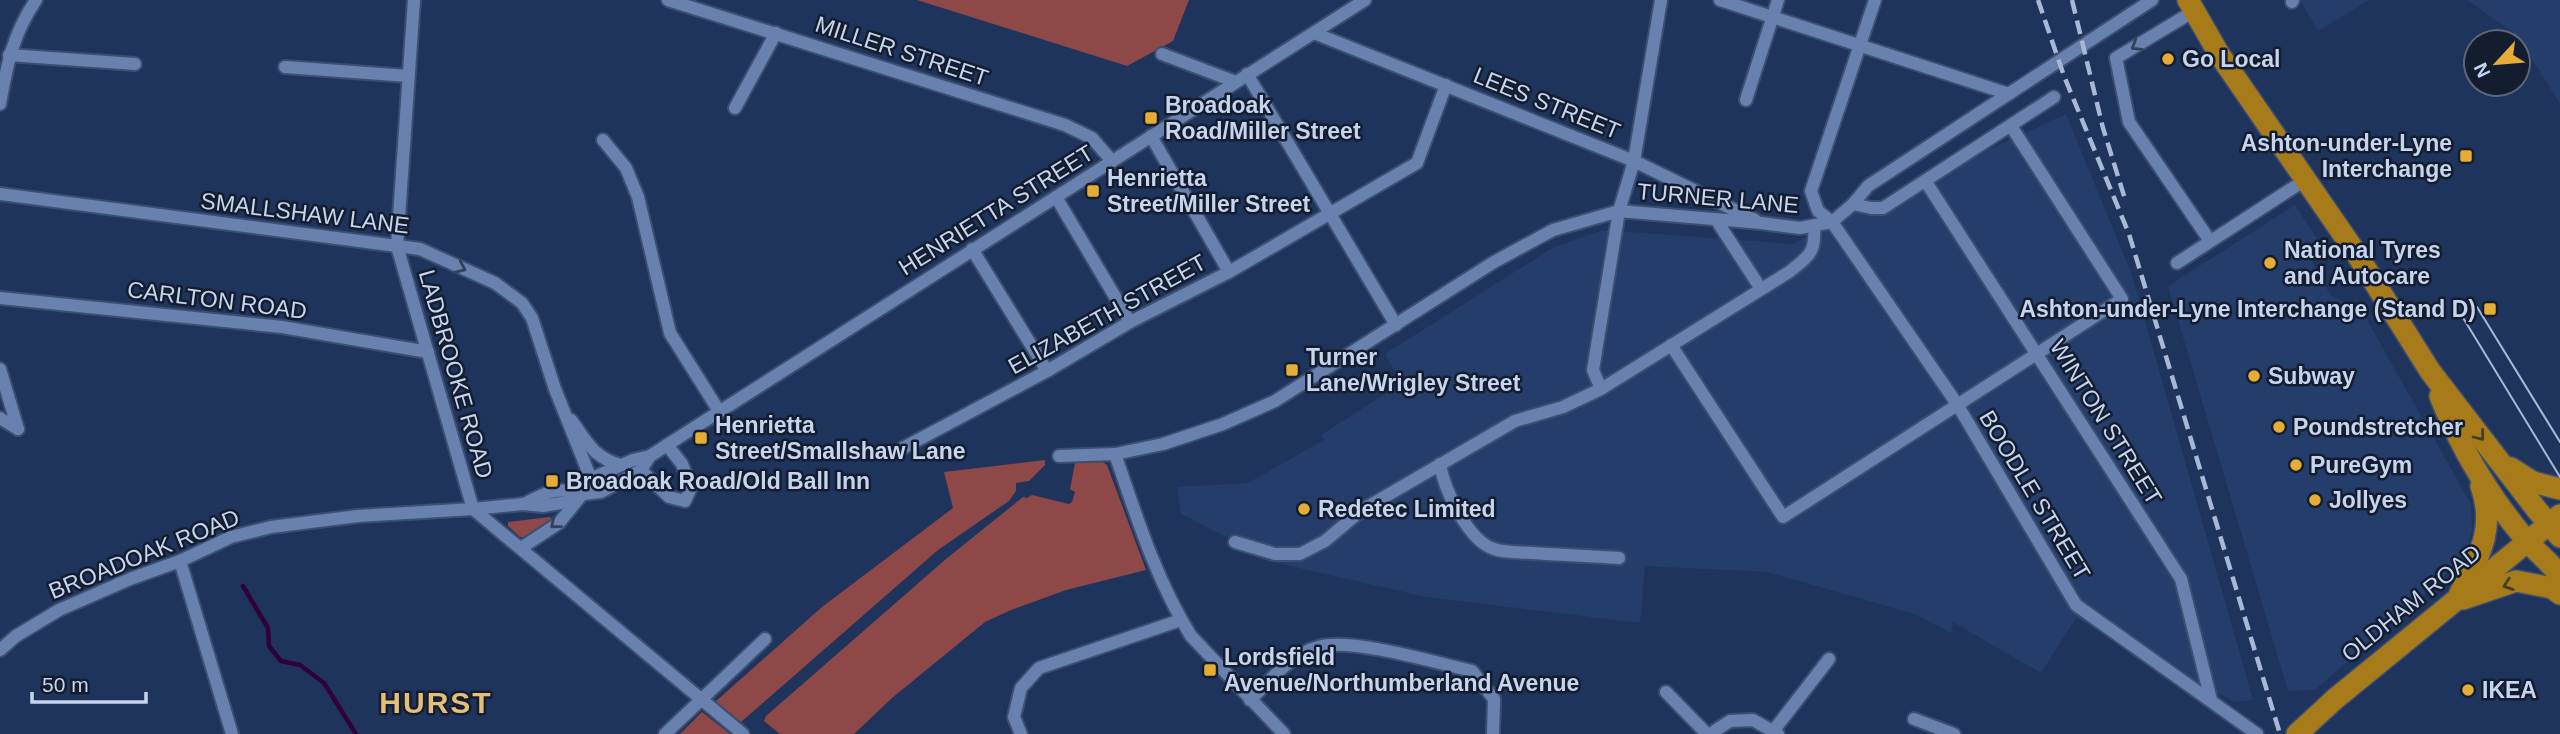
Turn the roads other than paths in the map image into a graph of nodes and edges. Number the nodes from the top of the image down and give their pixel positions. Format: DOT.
graph roads {
  1 [pos="36,0"];
  2 [pos="414,0"];
  3 [pos="668,0"];
  4 [pos="1342,0"];
  5 [pos="1661,0"];
  6 [pos="1720,0"];
  7 [pos="1778,0"];
  8 [pos="1875,0"];
  9 [pos="2152,0"];
  10 [pos="1361,3"];
  11 [pos="2191,5"];
  12 [pos="1773,17"];
  13 [pos="776,33"];
  14 [pos="1314,33"];
  15 [pos="1862,45"];
  16 [pos="1162,54"];
  17 [pos="9,55"];
  18 [pos="135,64"];
  19 [pos="285,67"];
  20 [pos="1247,74"];
  21 [pos="408,76"];
  22 [pos="1236,82"];
  23 [pos="1446,85"];
  24 [pos="2009,94"];
  25 [pos="2054,97"];
  26 [pos="1746,100"];
  27 [pos="0,104"];
  28 [pos="734,108"];
  29 [pos="2011,126"];
  30 [pos="1152,136"];
  31 [pos="603,140"];
  32 [pos="1112,161"];
  33 [pos="1634,161"];
  34 [pos="2305,180"];
  35 [pos="1926,182"];
  36 [pos="0,194"];
  37 [pos="1056,197"];
  38 [pos="1853,204"];
  39 [pos="1619,211"];
  40 [pos="1330,215"];
  41 [pos="1717,221"];
  42 [pos="1832,222"];
  43 [pos="1760,223"];
  44 [pos="1814,226"];
  45 [pos="2210,242"];
  46 [pos="397,246"];
  47 [pos="972,249"];
  48 [pos="2177,263"];
  49 [pos="1229,272"];
  50 [pos="1761,289"];
  51 [pos="0,298"];
  52 [pos="1130,322"];
  53 [pos="1396,325"];
  54 [pos="1671,345"];
  55 [pos="428,352"];
  56 [pos="2038,354"];
  57 [pos="0,369"];
  58 [pos="1047,371"];
  59 [pos="2430,371"];
  60 [pos="1600,387"];
  61 [pos="1957,404"];
  62 [pos="562,408"];
  63 [pos="719,411"];
  64 [pos="0,418"];
  65 [pos="667,445"];
  66 [pos="903,449"];
  67 [pos="1115,454"];
  68 [pos="650,456"];
  69 [pos="1059,456"];
  70 [pos="2500,462"];
  71 [pos="1440,464"];
  72 [pos="621,465"];
  73 [pos="641,470"];
  74 [pos="2476,474"];
  75 [pos="2560,489"];
  76 [pos="583,494"];
  77 [pos="473,509"];
  78 [pos="2556,526"];
  79 [pos="2527,541"];
  80 [pos="1236,542"];
  81 [pos="521,548"];
  82 [pos="1619,558"];
  83 [pos="180,561"];
  84 [pos="2560,575"];
  85 [pos="2560,594"];
  86 [pos="2455,601"];
  87 [pos="1181,620"];
  88 [pos="765,639"];
  89 [pos="0,650"];
  90 [pos="1829,659"];
  91 [pos="1665,692"];
  92 [pos="1250,700"];
  93 [pos="2211,700"];
  94 [pos="704,702"];
  95 [pos="1914,719"];
  96 [pos="2302,729"];
  97 [pos="1776,732"];
  98 [pos="232,734"];
  99 [pos="665,734"];
  100 [pos="743,734"];
  101 [pos="1021,734"];
  102 [pos="1284,734"];
  103 [pos="1493,734"];
  104 [pos="1708,734"];
  105 [pos="1954,734"];
  106 [pos="2258,734"];
  1 -- 17 [label="street"];
  2 -- 21 [label="street, LADBROOKE ROAD"];
  3 -- 13 [label="street, MILLER STREET"];
  4 -- 10 [label="street"];
  5 -- 33 [label="street"];
  6 -- 12 [label="street"];
  7 -- 12 [label="street"];
  8 -- 15 [label="street, BOODLE STREET"];
  9 -- 24 [label="street, TURNER LANE"];
  10 -- 14 [label="street, HENRIETTA STREET"];
  11 -- 34 [label="highway"];
  11 -- 45 [label="street, one-way"];
  12 -- 15 [label="street"];
  12 -- 26 [label="street"];
  13 -- 28 [label="street"];
  13 -- 32 [label="street, MILLER STREET"];
  14 -- 20 [label="street, HENRIETTA STREET"];
  14 -- 23 [label="street, LEES STREET"];
  15 -- 24 [label="street"];
  15 -- 42 [label="street, BOODLE STREET"];
  16 -- 22 [label="street"];
  17 -- 18 [label="street"];
  17 -- 27 [label="street"];
  19 -- 21 [label="street"];
  20 -- 22 [label="street, HENRIETTA STREET"];
  20 -- 40 [label="street"];
  21 -- 46 [label="street, LADBROOKE ROAD"];
  22 -- 30 [label="street, HENRIETTA STREET"];
  23 -- 33 [label="street, LEES STREET"];
  23 -- 40 [label="street, ELIZABETH STREET"];
  24 -- 38 [label="street, TURNER LANE"];
  25 -- 29 [label="street"];
  29 -- 35 [label="street"];
  29 -- 56 [label="street"];
  30 -- 32 [label="street, HENRIETTA STREET"];
  30 -- 49 [label="street"];
  31 -- 63 [label="street"];
  32 -- 37 [label="street, HENRIETTA STREET"];
  33 -- 39 [label="street"];
  33 -- 43 [label="street, LEES STREET"];
  34 -- 45 [label="street"];
  34 -- 59 [label="highway"];
  35 -- 38 [label="street"];
  35 -- 56 [label="street, WINTON STREET"];
  36 -- 46 [label="street, SMALLSHAW LANE"];
  37 -- 47 [label="street, HENRIETTA STREET"];
  37 -- 52 [label="street"];
  38 -- 42 [label="street, TURNER LANE"];
  39 -- 41 [label="street, TURNER LANE"];
  39 -- 53 [label="street, TURNER LANE"];
  39 -- 60 [label="street"];
  40 -- 49 [label="street, ELIZABETH STREET"];
  40 -- 53 [label="street"];
  41 -- 43 [label="street, TURNER LANE"];
  41 -- 50 [label="street"];
  42 -- 44 [label="street, TURNER LANE"];
  42 -- 61 [label="street, BOODLE STREET"];
  43 -- 44 [label="street, TURNER LANE"];
  44 -- 50 [label="street"];
  45 -- 48 [label="street"];
  46 -- 55 [label="street, LADBROOKE ROAD"];
  46 -- 62 [label="street, SMALLSHAW LANE, one-way"];
  47 -- 58 [label="street"];
  47 -- 63 [label="street, HENRIETTA STREET"];
  49 -- 52 [label="street, ELIZABETH STREET"];
  50 -- 54 [label="street"];
  51 -- 55 [label="street, CARLTON ROAD"];
  52 -- 58 [label="street, ELIZABETH STREET"];
  53 -- 67 [label="street, TURNER LANE"];
  54 -- 60 [label="street"];
  54 -- 61 [label="street"];
  55 -- 77 [label="street, LADBROOKE ROAD"];
  56 -- 61 [label="street"];
  56 -- 93 [label="street, WINTON STREET"];
  57 -- 64 [label="street"];
  58 -- 66 [label="street, ELIZABETH STREET"];
  59 -- 70 [label="highway, one-way"];
  59 -- 74 [label="highway"];
  60 -- 71 [label="street"];
  61 -- 93 [label="street, BOODLE STREET"];
  62 -- 72 [label="street, SMALLSHAW LANE"];
  62 -- 76 [label="street, SMALLSHAW LANE"];
  63 -- 65 [label="street, HENRIETTA STREET"];
  65 -- 68 [label="street, HENRIETTA STREET"];
  65 -- 73 [label="street"];
  67 -- 69 [label="street, TURNER LANE"];
  67 -- 87 [label="street"];
  68 -- 72 [label="street, HENRIETTA STREET"];
  68 -- 73 [label="street, HENRIETTA STREET"];
  70 -- 75 [label="highway"];
  70 -- 78 [label="highway"];
  71 -- 80 [label="street"];
  71 -- 82 [label="street"];
  72 -- 76 [label="street, HENRIETTA STREET"];
  73 -- 76 [label="street, HENRIETTA STREET"];
  74 -- 79 [label="highway"];
  74 -- 86 [label="highway"];
  76 -- 77 [label="street, BROADOAK ROAD"];
  76 -- 81 [label="street, one-way"];
  77 -- 81 [label="street"];
  77 -- 83 [label="street, BROADOAK ROAD"];
  78 -- 79 [label="highway, OLDHAM ROAD"];
  79 -- 84 [label="highway"];
  79 -- 86 [label="highway, OLDHAM ROAD"];
  81 -- 94 [label="street"];
  83 -- 89 [label="street, BROADOAK ROAD"];
  83 -- 98 [label="street"];
  85 -- 86 [label="highway, one-way"];
  86 -- 96 [label="highway, OLDHAM ROAD"];
  87 -- 92 [label="street"];
  87 -- 101 [label="street"];
  88 -- 94 [label="street"];
  90 -- 97 [label="street"];
  91 -- 104 [label="street"];
  92 -- 102 [label="street"];
  92 -- 103 [label="street"];
  93 -- 106 [label="street, BOODLE STREET"];
  94 -- 99 [label="street"];
  94 -- 100 [label="street"];
  95 -- 105 [label="street"];
  97 -- 104 [label="street"];
}
